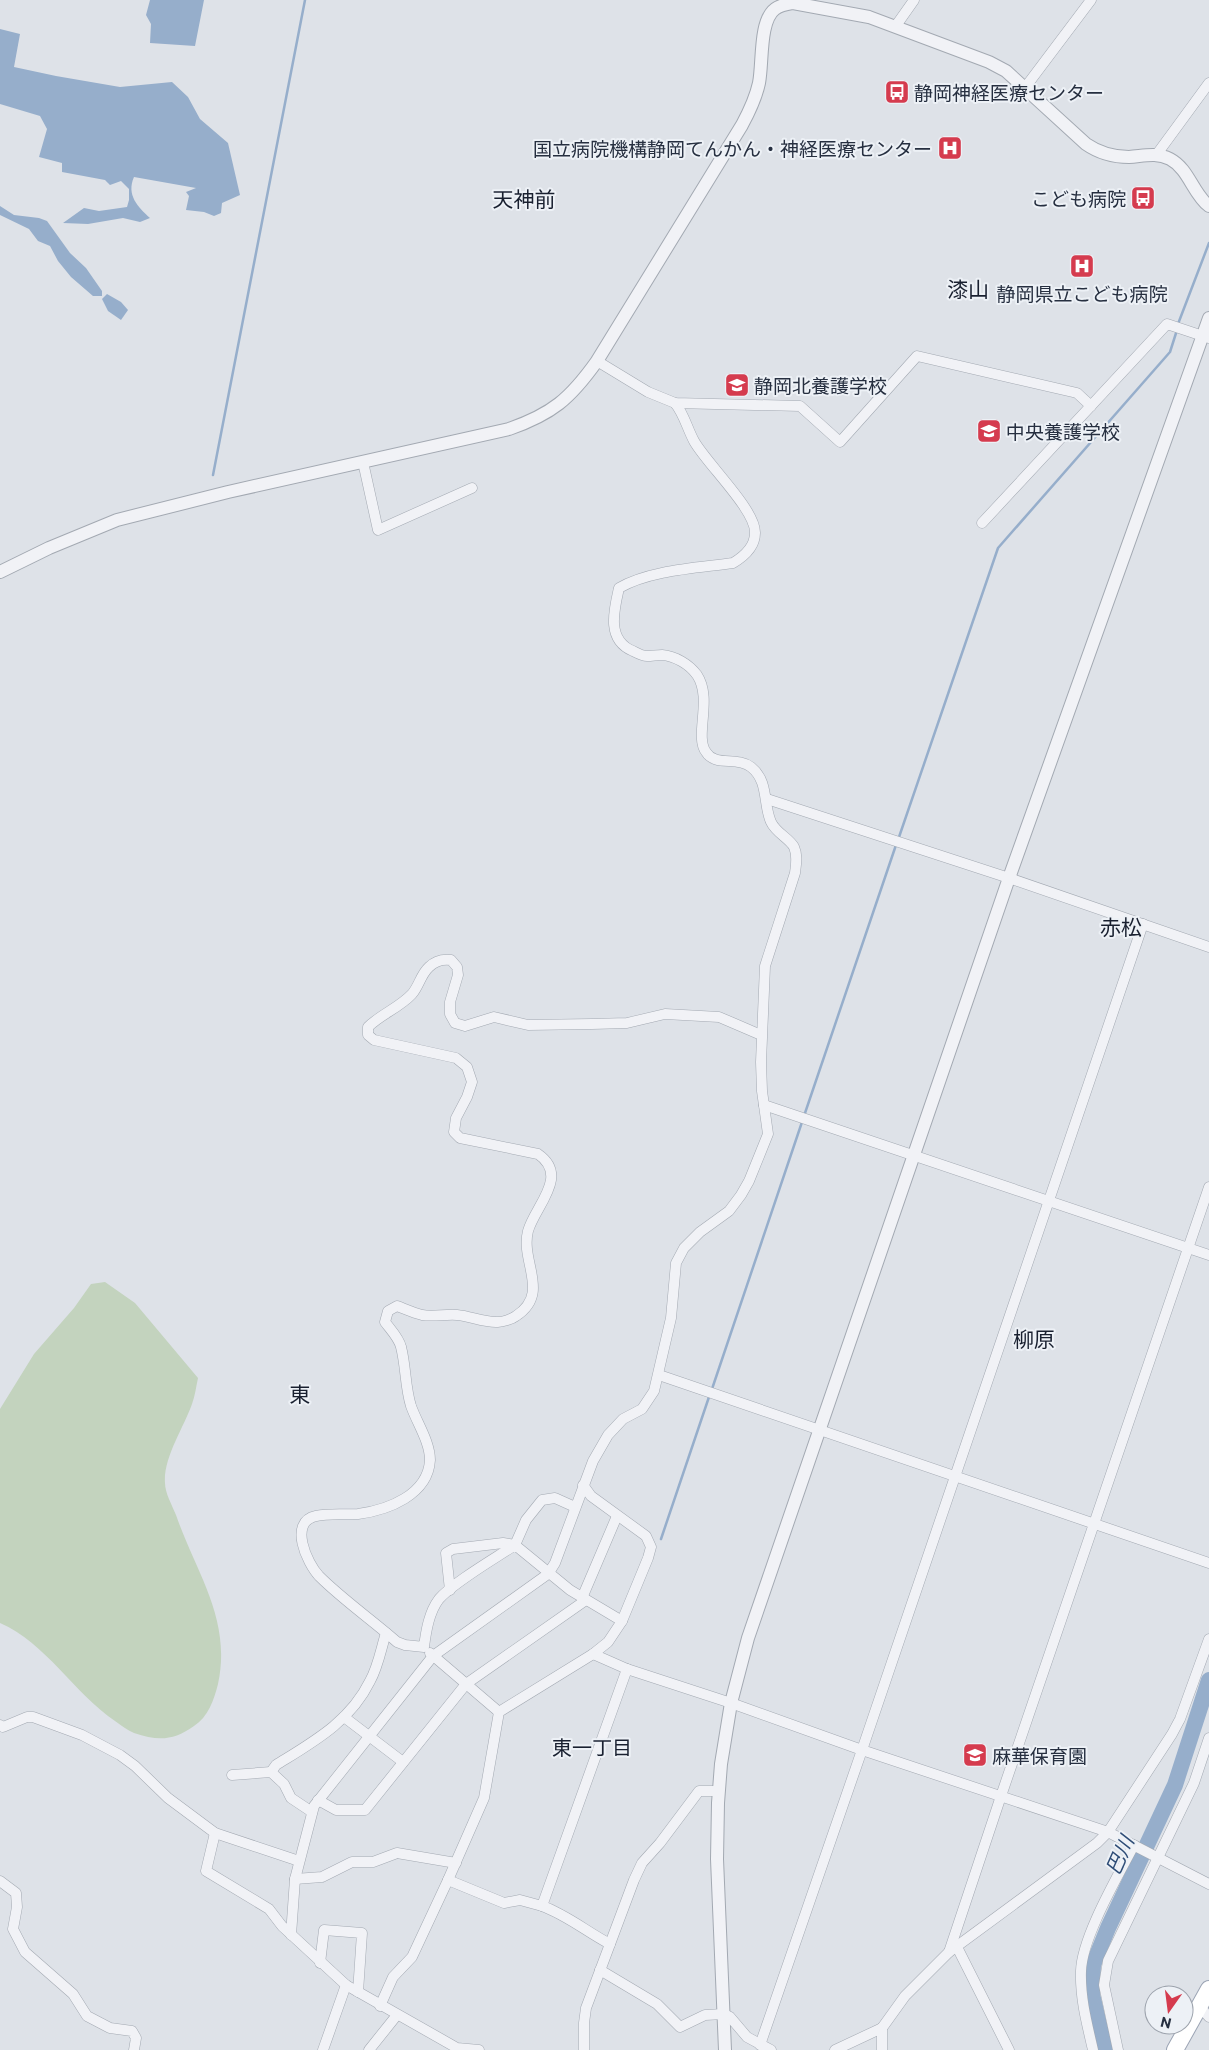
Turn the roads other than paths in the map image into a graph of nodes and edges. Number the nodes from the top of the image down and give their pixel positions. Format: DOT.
graph roads {
  1 [pos="914,0"];
  2 [pos="1091,0"];
  3 [pos="895,27"];
  4 [pos="1209,83"];
  5 [pos="1024,89"];
  6 [pos="1157,154"];
  7 [pos="1209,206"];
  8 [pos="1209,318"];
  9 [pos="1206,337"];
  10 [pos="597,361"];
  11 [pos="675,403"];
  12 [pos="1091,406"];
  13 [pos="363,462"];
  14 [pos="472,488"];
  15 [pos="982,523"];
  16 [pos="0,572"];
  17 [pos="767,799"];
  18 [pos="1009,878"];
  19 [pos="1143,924"];
  20 [pos="1209,947"];
  21 [pos="761,1035"];
  22 [pos="764,1105"];
  23 [pos="913,1155"];
  24 [pos="1209,1187"];
  25 [pos="1050,1201"];
  26 [pos="1188,1248"];
  27 [pos="1209,1255"];
  28 [pos="659,1375"];
  29 [pos="820,1430"];
  30 [pos="956,1476"];
  31 [pos="583,1485"];
  32 [pos="575,1507"];
  33 [pos="617,1516"];
  34 [pos="1095,1523"];
  35 [pos="515,1545"];
  36 [pos="1209,1563"];
  37 [pos="548,1574"];
  38 [pos="450,1590"];
  39 [pos="584,1599"];
  40 [pos="622,1621"];
  41 [pos="386,1633"];
  42 [pos="1209,1639"];
  43 [pos="424,1647"];
  44 [pos="593,1654"];
  45 [pos="433,1656"];
  46 [pos="627,1669"];
  47 [pos="466,1684"];
  48 [pos="731,1702"];
  49 [pos="499,1712"];
  50 [pos="344,1717"];
  51 [pos="0,1725"];
  52 [pos="370,1737"];
  53 [pos="1209,1738"];
  54 [pos="862,1750"];
  55 [pos="403,1762"];
  56 [pos="271,1772"];
  57 [pos="232,1775"];
  58 [pos="719,1791"];
  59 [pos="1000,1796"];
  60 [pos="318,1800"];
  61 [pos="312,1812"];
  62 [pos="215,1832"];
  63 [pos="1108,1832"];
  64 [pos="1134,1844"];
  65 [pos="1158,1858"];
  66 [pos="299,1861"];
  67 [pos="456,1863"];
  68 [pos="295,1879"];
  69 [pos="448,1880"];
  70 [pos="0,1881"];
  71 [pos="1209,1884"];
  72 [pos="542,1906"];
  73 [pos="291,1935"];
  74 [pos="610,1944"];
  75 [pos="953,1949"];
  76 [pos="320,1963"];
  77 [pos="600,1970"];
  78 [pos="346,1985"];
  79 [pos="1209,1989"];
  80 [pos="358,1992"];
  81 [pos="380,2006"];
  82 [pos="1204,2012"];
  83 [pos="724,2014"];
  84 [pos="397,2015"];
  85 [pos="882,2028"];
  86 [pos="760,2045"];
  87 [pos="456,2049"];
  88 [pos="134,2050"];
  89 [pos="323,2050"];
  90 [pos="369,2050"];
  91 [pos="479,2050"];
  92 [pos="584,2050"];
  93 [pos="725,2050"];
  94 [pos="771,2050"];
  95 [pos="835,2050"];
  96 [pos="882,2050"];
  97 [pos="1009,2050"];
  98 [pos="1093,2050"];
  99 [pos="1118,2050"];
  100 [pos="1175,2050"];
  1 -- 3 [label="street"];
  2 -- 5 [label="street"];
  3 -- 5 [label="street"];
  3 -- 10 [label="street"];
  4 -- 6 [label="street"];
  5 -- 6 [label="street"];
  6 -- 7 [label="street"];
  8 -- 9 [label="street"];
  9 -- 12 [label="street"];
  9 -- 18 [label="street"];
  10 -- 11 [label="street"];
  10 -- 13 [label="street"];
  11 -- 12 [label="street"];
  11 -- 17 [label="street"];
  12 -- 15 [label="street"];
  13 -- 14 [label="street"];
  13 -- 16 [label="street"];
  17 -- 18 [label="street"];
  17 -- 21 [label="street"];
  18 -- 19 [label="street"];
  18 -- 23 [label="street"];
  19 -- 20 [label="street"];
  19 -- 25 [label="street"];
  21 -- 22 [label="street"];
  21 -- 41 [label="street"];
  22 -- 23 [label="street"];
  22 -- 28 [label="street"];
  23 -- 25 [label="street"];
  23 -- 29 [label="street"];
  24 -- 26 [label="street"];
  25 -- 26 [label="street"];
  25 -- 30 [label="street"];
  26 -- 27 [label="street"];
  26 -- 34 [label="street"];
  28 -- 29 [label="street"];
  28 -- 31 [label="street"];
  29 -- 30 [label="street"];
  29 -- 48 [label="street"];
  30 -- 34 [label="street"];
  30 -- 54 [label="street"];
  31 -- 32 [label="street"];
  31 -- 33 [label="street"];
  32 -- 35 [label="street"];
  32 -- 37 [label="street"];
  33 -- 39 [label="street"];
  33 -- 40 [label="street"];
  34 -- 36 [label="street"];
  34 -- 59 [label="street"];
  35 -- 37 [label="street"];
  35 -- 38 [label="street"];
  35 -- 38 [label="street"];
  37 -- 39 [label="street"];
  37 -- 45 [label="street"];
  38 -- 43 [label="street"];
  39 -- 40 [label="street"];
  39 -- 47 [label="street"];
  40 -- 44 [label="street"];
  41 -- 43 [label="street"];
  41 -- 50 [label="street"];
  42 -- 63 [label="street"];
  43 -- 45 [label="street"];
  44 -- 46 [label="street"];
  44 -- 49 [label="street"];
  45 -- 47 [label="street"];
  45 -- 52 [label="street"];
  46 -- 48 [label="street"];
  46 -- 72 [label="street"];
  47 -- 49 [label="street"];
  47 -- 55 [label="street"];
  48 -- 54 [label="street"];
  48 -- 58 [label="street"];
  49 -- 67 [label="street"];
  50 -- 52 [label="street"];
  50 -- 56 [label="street"];
  51 -- 62 [label="street"];
  52 -- 55 [label="street"];
  52 -- 60 [label="street"];
  53 -- 65 [label="street"];
  54 -- 59 [label="street"];
  54 -- 86 [label="street"];
  55 -- 60 [label="street"];
  56 -- 57 [label="street"];
  56 -- 61 [label="street"];
  58 -- 74 [label="street"];
  58 -- 83 [label="street"];
  59 -- 63 [label="street"];
  59 -- 75 [label="street"];
  60 -- 61 [label="street"];
  61 -- 66 [label="street"];
  62 -- 66 [label="street"];
  62 -- 73 [label="street"];
  63 -- 64 [label="street"];
  63 -- 75 [label="street"];
  64 -- 65 [label="street"];
  64 -- 98 [label="street"];
  65 -- 71 [label="street"];
  65 -- 99 [label="street"];
  66 -- 68 [label="street"];
  67 -- 68 [label="street"];
  67 -- 69 [label="street"];
  68 -- 73 [label="street"];
  69 -- 72 [label="street"];
  69 -- 81 [label="street"];
  70 -- 88 [label="street"];
  72 -- 74 [label="street"];
  73 -- 76 [label="street"];
  74 -- 77 [label="street"];
  75 -- 85 [label="street"];
  75 -- 97 [label="street"];
  76 -- 78 [label="street"];
  76 -- 80 [label="street"];
  77 -- 83 [label="street"];
  77 -- 92 [label="street"];
  78 -- 80 [label="street"];
  78 -- 89 [label="street"];
  79 -- 82 [label="main road"];
  80 -- 81 [label="street"];
  81 -- 84 [label="street"];
  82 -- 100 [label="main road"];
  83 -- 86 [label="street"];
  83 -- 93 [label="street"];
  84 -- 87 [label="street"];
  84 -- 90 [label="street"];
  85 -- 95 [label="street"];
  85 -- 96 [label="street"];
  86 -- 94 [label="street"];
  87 -- 91 [label="street"];
}
